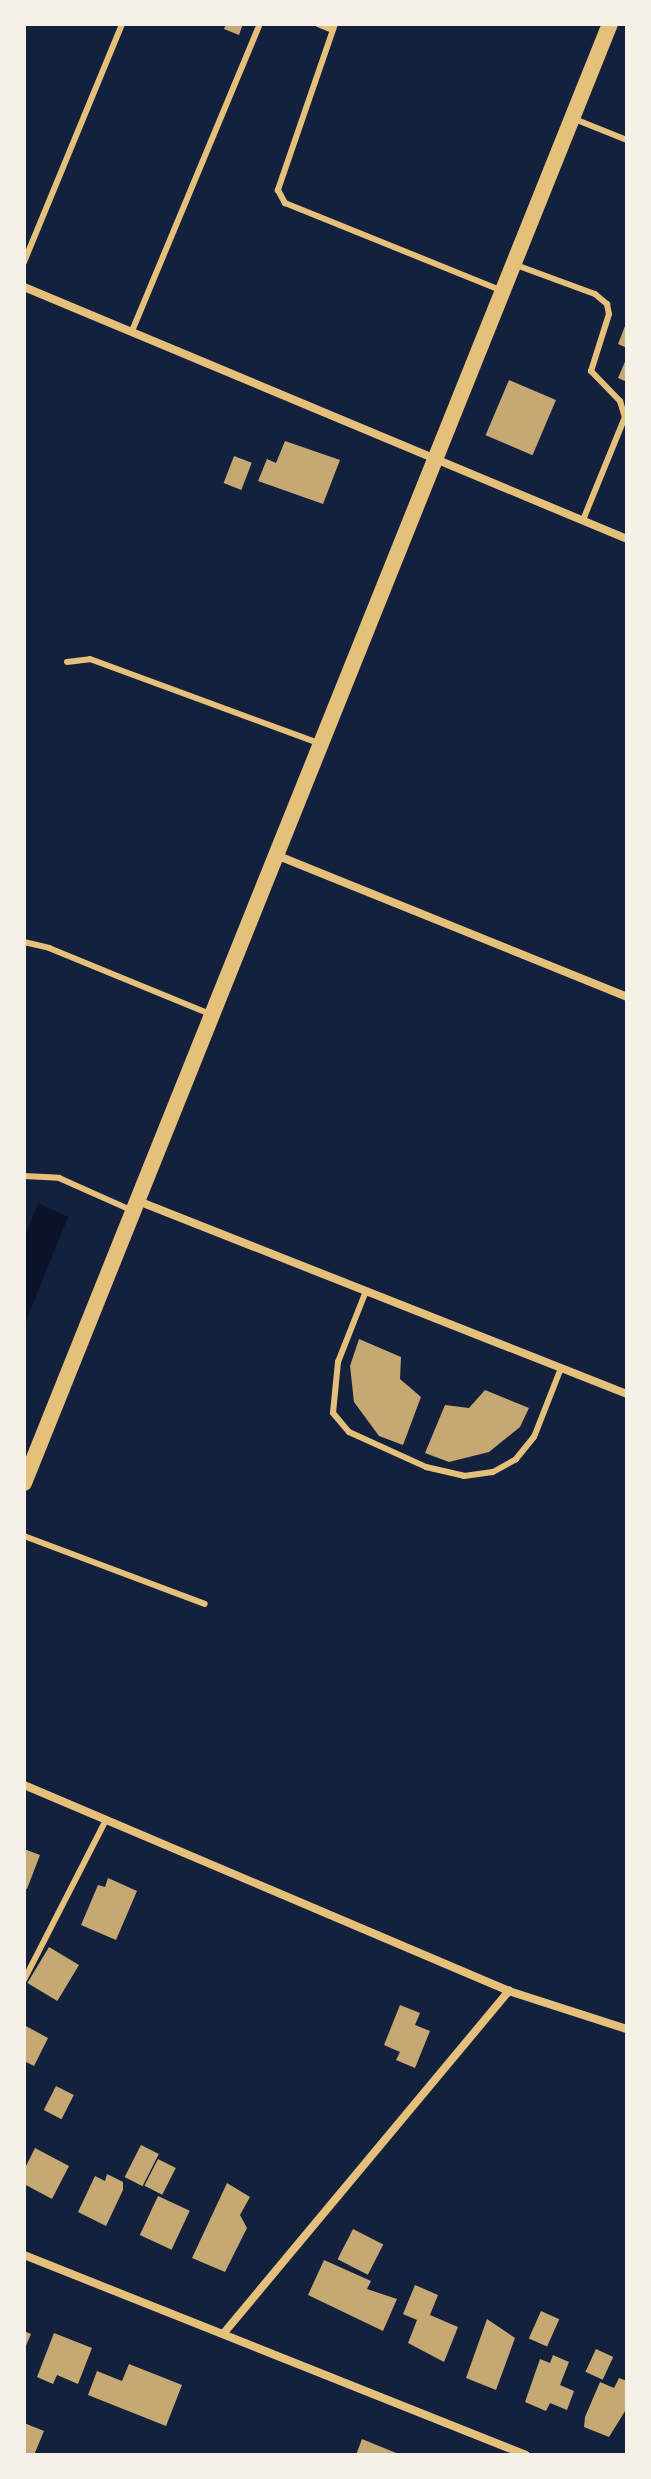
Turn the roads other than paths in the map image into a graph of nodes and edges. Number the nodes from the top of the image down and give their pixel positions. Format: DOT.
graph roads {
  1 [pos="122,24"];
  2 [pos="260,24"];
  3 [pos="318,24"];
  4 [pos="610,24"];
  5 [pos="333,27"];
  6 [pos="572,118"];
  7 [pos="627,140"];
  8 [pos="24,262"];
  9 [pos="515,264"];
  10 [pos="24,287"];
  11 [pos="504,291"];
  12 [pos="132,331"];
  13 [pos="434,460"];
  14 [pos="583,520"];
  15 [pos="627,539"];
  16 [pos="67,662"];
  17 [pos="321,744"];
  18 [pos="276,855"];
  19 [pos="24,942"];
  20 [pos="627,997"];
  21 [pos="214,1015"];
  22 [pos="24,1176"];
  23 [pos="136,1206"];
  24 [pos="366,1291"];
  25 [pos="561,1368"];
  26 [pos="627,1394"];
  27 [pos="24,1483"];
  28 [pos="24,1536"];
  29 [pos="205,1604"];
  30 [pos="24,1785"];
  31 [pos="106,1820"];
  32 [pos="24,1980"];
  33 [pos="509,1991"];
  34 [pos="627,2029"];
  35 [pos="24,2255"];
  36 [pos="223,2334"];
  37 [pos="526,2455"];
  1 -- 8 [label="lane"];
  2 -- 12 [label="lane"];
  3 -- 5 [label="lane"];
  4 -- 6 [label="main road"];
  5 -- 11 [label="lane"];
  6 -- 7 [label="lane"];
  6 -- 9 [label="main road"];
  9 -- 11 [label="main road"];
  9 -- 14 [label="lane"];
  10 -- 12 [label="street"];
  11 -- 13 [label="main road"];
  12 -- 13 [label="street"];
  13 -- 14 [label="street"];
  13 -- 17 [label="main road"];
  14 -- 15 [label="street"];
  16 -- 17 [label="lane"];
  17 -- 18 [label="main road"];
  18 -- 20 [label="street"];
  18 -- 21 [label="main road"];
  19 -- 21 [label="lane"];
  21 -- 23 [label="main road"];
  22 -- 23 [label="lane"];
  23 -- 24 [label="street"];
  23 -- 27 [label="main road"];
  24 -- 25 [label="street"];
  24 -- 25 [label="lane"];
  25 -- 26 [label="street"];
  28 -- 29 [label="lane"];
  30 -- 31 [label="street"];
  31 -- 32 [label="lane"];
  31 -- 33 [label="street"];
  33 -- 34 [label="street"];
  33 -- 36 [label="street"];
  35 -- 36 [label="street"];
  36 -- 37 [label="street"];
}
